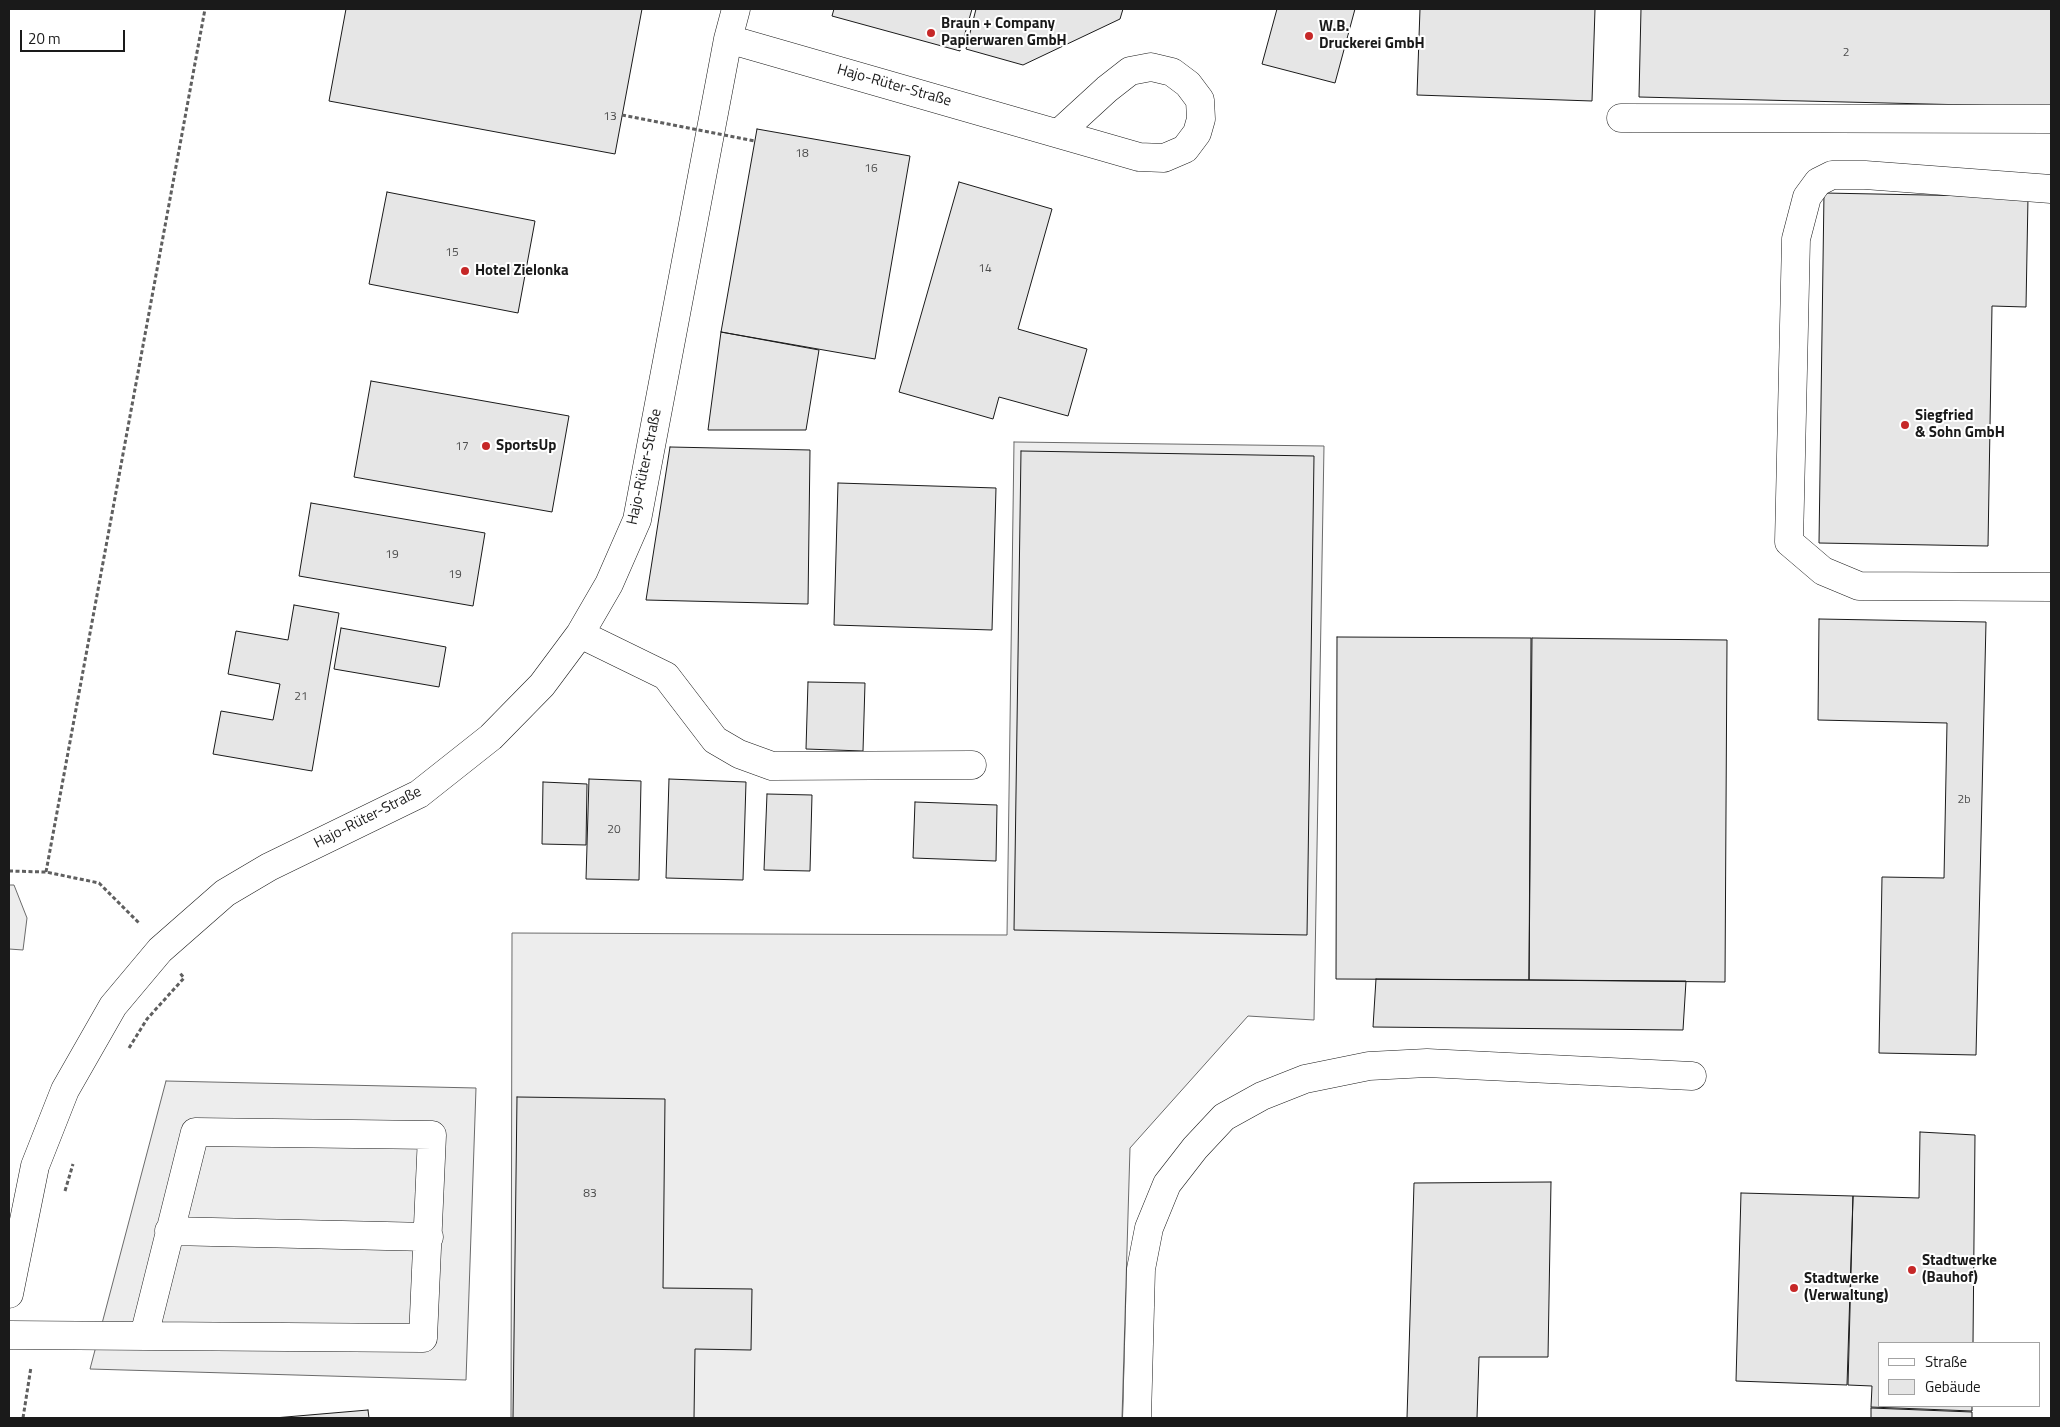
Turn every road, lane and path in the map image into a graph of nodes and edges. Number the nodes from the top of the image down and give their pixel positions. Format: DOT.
graph roads {
  1 [pos="205,9"];
  2 [pos="736,9"];
  3 [pos="728,39"];
  4 [pos="622,115"];
  5 [pos="1621,118"];
  6 [pos="2051,119"];
  7 [pos="1059,133"];
  8 [pos="755,141"];
  9 [pos="2051,189"];
  10 [pos="2051,586"];
  11 [pos="580,634"];
  12 [pos="972,765"];
  13 [pos="9,872"];
  14 [pos="46,872"];
  15 [pos="160,950"];
  16 [pos="128,1050"];
  17 [pos="1692,1076"];
  18 [pos="76,1155"];
  19 [pos="65,1193"];
  20 [pos="169,1231"];
  21 [pos="429,1237"];
  22 [pos="9,1294"];
  23 [pos="9,1335"];
  24 [pos="36,1335"];
  25 [pos="144,1336"];
  26 [pos="23,1418"];
  27 [pos="1137,1418"];
  1 -- 14 [label="path"];
  2 -- 3 [label="street, Hajo-Rüter-Straße"];
  3 -- 7 [label="street, Hajo-Rüter-Straße"];
  3 -- 11 [label="street, Hajo-Rüter-Straße"];
  4 -- 8 [label="path, bridge"];
  5 -- 6 [label="street"];
  7 -- 7 [label="street, Hajo-Rüter-Straße"];
  9 -- 10 [label="street"];
  11 -- 12 [label="street"];
  11 -- 15 [label="street, Hajo-Rüter-Straße"];
  13 -- 14 [label="path"];
  14 -- 15 [label="path"];
  15 -- 16 [label="path"];
  15 -- 22 [label="street, Hajo-Rüter-Straße"];
  17 -- 27 [label="street"];
  18 -- 19 [label="path"];
  20 -- 21 [label="street"];
  20 -- 21 [label="street"];
  20 -- 25 [label="street"];
  21 -- 25 [label="street"];
  23 -- 24 [label="street"];
  24 -- 25 [label="street"];
  24 -- 26 [label="path"];
}
